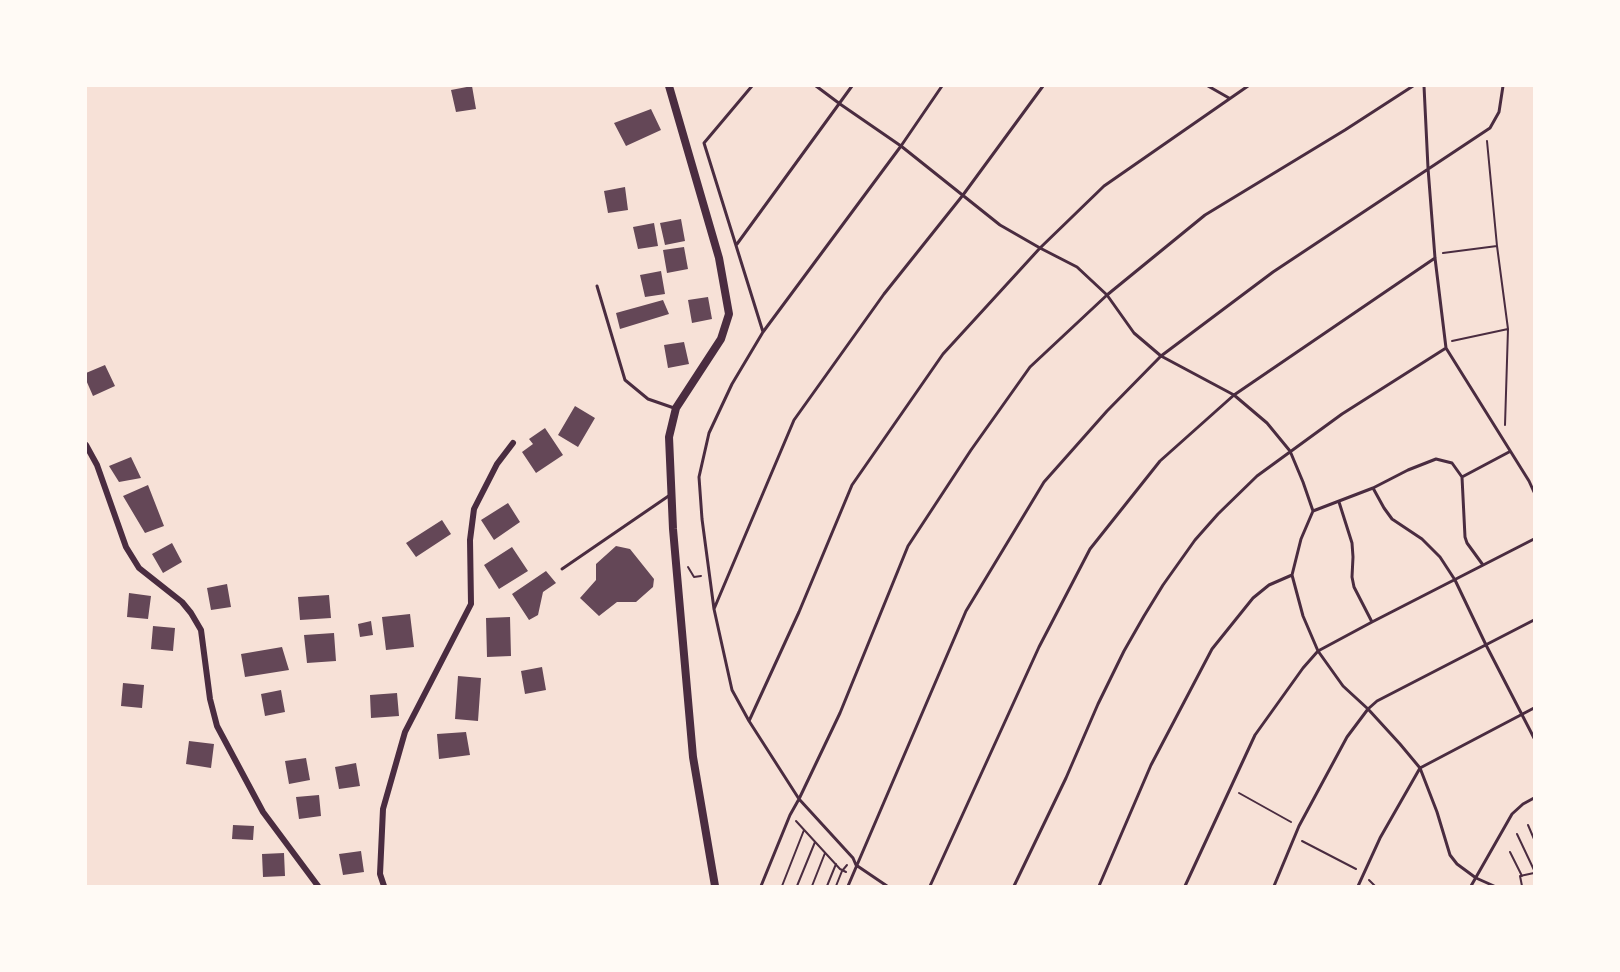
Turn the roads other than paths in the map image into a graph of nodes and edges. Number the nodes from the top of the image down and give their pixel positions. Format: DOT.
graph roads {
  1 [pos="669,86"];
  2 [pos="752,86"];
  3 [pos="816,86"];
  4 [pos="852,86"];
  5 [pos="942,86"];
  6 [pos="1043,86"];
  7 [pos="1208,86"];
  8 [pos="1248,86"];
  9 [pos="1413,86"];
  10 [pos="1424,86"];
  11 [pos="1503,86"];
  12 [pos="1228,98"];
  13 [pos="840,104"];
  14 [pos="900,146"];
  15 [pos="1428,168"];
  16 [pos="963,195"];
  17 [pos="736,245"];
  18 [pos="1040,248"];
  19 [pos="1435,256"];
  20 [pos="597,286"];
  21 [pos="1107,295"];
  22 [pos="763,332"];
  23 [pos="1446,348"];
  24 [pos="1161,356"];
  25 [pos="1234,395"];
  26 [pos="676,408"];
  27 [pos="513,443"];
  28 [pos="86,445"];
  29 [pos="1290,451"];
  30 [pos="1510,452"];
  31 [pos="1462,477"];
  32 [pos="1373,488"];
  33 [pos="1534,492"];
  34 [pos="672,494"];
  35 [pos="1339,502"];
  36 [pos="1313,511"];
  37 [pos="1534,539"];
  38 [pos="1484,565"];
  39 [pos="562,569"];
  40 [pos="1292,575"];
  41 [pos="1455,580"];
  42 [pos="714,609"];
  43 [pos="1534,620"];
  44 [pos="1372,622"];
  45 [pos="1486,645"];
  46 [pos="1318,651"];
  47 [pos="1534,708"];
  48 [pos="1368,709"];
  49 [pos="1523,714"];
  50 [pos="749,721"];
  51 [pos="1534,738"];
  52 [pos="1420,768"];
  53 [pos="1534,798"];
  54 [pos="799,799"];
  55 [pos="856,865"];
  56 [pos="1476,878"];
  57 [pos="318,886"];
  58 [pos="384,886"];
  59 [pos="716,886"];
  60 [pos="760,886"];
  61 [pos="848,886"];
  62 [pos="887,886"];
  63 [pos="930,886"];
  64 [pos="1014,886"];
  65 [pos="1098,886"];
  66 [pos="1185,886"];
  67 [pos="1274,886"];
  68 [pos="1358,886"];
  69 [pos="1472,886"];
  70 [pos="1494,886"];
  1 -- 26 [label="street"];
  2 -- 17 [label="lane"];
  3 -- 13 [label="lane"];
  4 -- 13 [label="lane"];
  5 -- 14 [label="lane"];
  6 -- 16 [label="lane"];
  7 -- 12 [label="lane"];
  8 -- 12 [label="lane"];
  9 -- 21 [label="lane"];
  10 -- 15 [label="lane"];
  11 -- 15 [label="lane"];
  12 -- 18 [label="lane"];
  13 -- 14 [label="lane"];
  13 -- 17 [label="lane"];
  14 -- 16 [label="lane"];
  14 -- 22 [label="lane"];
  15 -- 19 [label="lane"];
  15 -- 24 [label="lane"];
  16 -- 18 [label="lane"];
  16 -- 42 [label="lane"];
  17 -- 22 [label="lane"];
  18 -- 21 [label="lane"];
  18 -- 50 [label="lane"];
  19 -- 23 [label="lane"];
  19 -- 25 [label="lane"];
  20 -- 26 [label="lane"];
  21 -- 24 [label="lane"];
  21 -- 54 [label="lane"];
  22 -- 42 [label="lane"];
  23 -- 29 [label="lane"];
  23 -- 30 [label="lane"];
  24 -- 25 [label="lane"];
  24 -- 55 [label="lane"];
  25 -- 29 [label="lane"];
  25 -- 63 [label="lane"];
  26 -- 34 [label="street"];
  27 -- 58 [label="street"];
  28 -- 57 [label="street"];
  29 -- 36 [label="lane"];
  29 -- 64 [label="lane"];
  30 -- 31 [label="lane"];
  30 -- 33 [label="lane"];
  31 -- 32 [label="lane"];
  31 -- 38 [label="lane"];
  32 -- 35 [label="lane"];
  32 -- 41 [label="lane"];
  34 -- 39 [label="lane"];
  34 -- 59 [label="street"];
  35 -- 36 [label="lane"];
  35 -- 44 [label="lane"];
  36 -- 40 [label="lane"];
  37 -- 38 [label="lane"];
  38 -- 41 [label="lane"];
  40 -- 46 [label="lane"];
  40 -- 65 [label="lane"];
  41 -- 44 [label="lane"];
  41 -- 45 [label="lane"];
  42 -- 50 [label="lane"];
  43 -- 45 [label="lane"];
  44 -- 46 [label="lane"];
  45 -- 48 [label="lane"];
  45 -- 49 [label="lane"];
  46 -- 48 [label="lane"];
  46 -- 66 [label="lane"];
  47 -- 49 [label="lane"];
  48 -- 52 [label="lane"];
  48 -- 67 [label="lane"];
  49 -- 51 [label="lane"];
  49 -- 52 [label="lane"];
  50 -- 54 [label="lane"];
  52 -- 56 [label="lane"];
  52 -- 68 [label="lane"];
  53 -- 56 [label="lane"];
  54 -- 55 [label="lane"];
  54 -- 60 [label="lane"];
  55 -- 61 [label="lane"];
  55 -- 62 [label="lane"];
  56 -- 69 [label="lane"];
  56 -- 70 [label="lane"];
}
